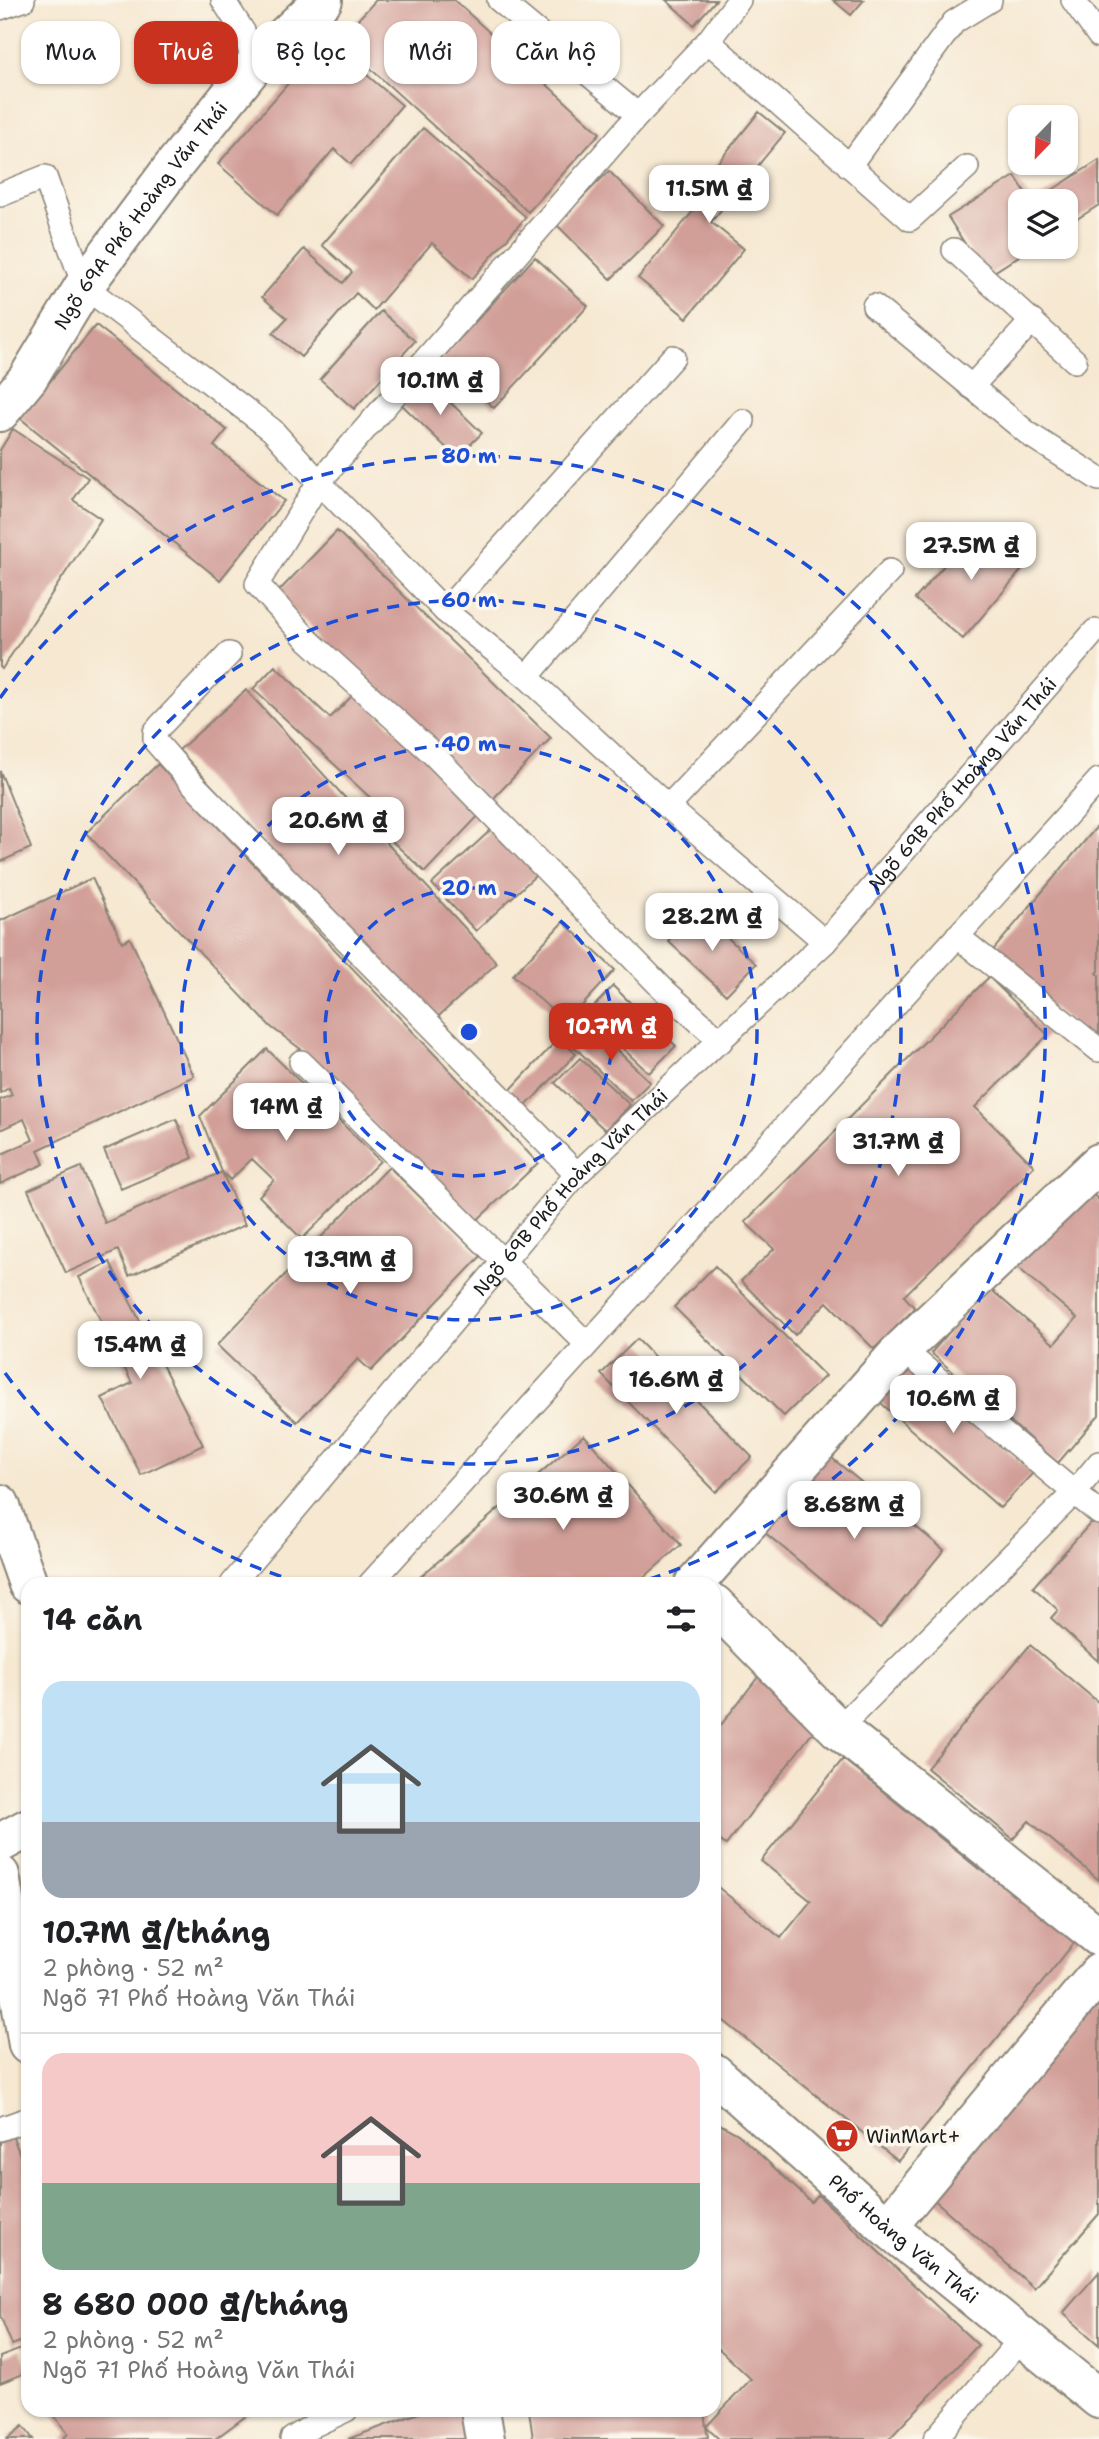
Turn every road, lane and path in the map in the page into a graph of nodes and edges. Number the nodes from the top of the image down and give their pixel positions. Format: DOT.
graph roads {
  1 [pos="23,0"];
  2 [pos="223,0"];
  3 [pos="323,0"];
  4 [pos="499,0"];
  5 [pos="740,0"];
  6 [pos="990,0"];
  7 [pos="1073,0"];
  8 [pos="0,8"];
  9 [pos="301,21"];
  10 [pos="1099,36"];
  11 [pos="708,41"];
  12 [pos="252,56"];
  13 [pos="252,68"];
  14 [pos="638,115"];
  15 [pos="849,166"];
  16 [pos="967,167"];
  17 [pos="0,195"];
  18 [pos="954,250"];
  19 [pos="84,286"];
  20 [pos="874,306"];
  21 [pos="1032,321"];
  22 [pos="673,357"];
  23 [pos="1075,360"];
  24 [pos="971,387"];
  25 [pos="0,412"];
  26 [pos="743,421"];
  27 [pos="1099,479"];
  28 [pos="318,482"];
  29 [pos="890,571"];
  30 [pos="445,611"];
  31 [pos="1096,631"];
  32 [pos="229,654"];
  33 [pos="527,677"];
  34 [pos="1099,780"];
  35 [pos="668,807"];
  36 [pos="957,936"];
  37 [pos="825,942"];
  38 [pos="721,1041"];
  39 [pos="1099,1050"];
  40 [pos="301,1062"];
  41 [pos="1099,1163"];
  42 [pos="577,1174"];
  43 [pos="503,1262"];
  44 [pos="587,1344"];
  45 [pos="902,1349"];
  46 [pos="1099,1463"];
  47 [pos="1074,1493"];
  48 [pos="0,1504"];
  49 [pos="1099,1513"];
  50 [pos="26,1577"];
  51 [pos="238,1577"];
  52 [pos="376,1577"];
  53 [pos="700,1577"];
  54 [pos="721,1611"];
  55 [pos="838,1730"];
  56 [pos="21,1832"];
  57 [pos="0,1843"];
  58 [pos="0,1875"];
  59 [pos="1099,1937"];
  60 [pos="1099,1973"];
  61 [pos="21,2002"];
  62 [pos="721,2079"];
  63 [pos="21,2122"];
  64 [pos="0,2129"];
  65 [pos="887,2227"];
  66 [pos="1022,2338"];
  67 [pos="1099,2399"];
  68 [pos="331,2417"];
  69 [pos="481,2417"];
  70 [pos="292,2439"];
  71 [pos="485,2439"];
  72 [pos="935,2439"];
  1 -- 8 [label="lane"];
  2 -- 12 [label="lane"];
  3 -- 9 [label="street, Ngõ 69A Phố Hoàng Văn Thái"];
  4 -- 14 [label="lane"];
  5 -- 11 [label="lane"];
  6 -- 15 [label="lane"];
  7 -- 10 [label="lane"];
  11 -- 14 [label="lane"];
  11 -- 15 [label="lane"];
  13 -- 19 [label="street, Ngõ 69A Phố Hoàng Văn Thái"];
  14 -- 28 [label="lane"];
  15 -- 16 [label="lane"];
  17 -- 19 [label="lane"];
  18 -- 21 [label="lane"];
  19 -- 25 [label="street, Ngõ 69A Phố Hoàng Văn Thái"];
  19 -- 28 [label="lane"];
  20 -- 24 [label="lane"];
  21 -- 23 [label="lane"];
  21 -- 24 [label="lane"];
  22 -- 30 [label="lane"];
  24 -- 27 [label="lane"];
  26 -- 33 [label="lane"];
  28 -- 30 [label="lane"];
  28 -- 38 [label="lane"];
  29 -- 35 [label="lane"];
  30 -- 33 [label="lane"];
  31 -- 37 [label="lane, Ngõ 69B Phố Hoàng Văn Thái"];
  32 -- 42 [label="lane"];
  33 -- 35 [label="lane"];
  34 -- 36 [label="lane"];
  35 -- 37 [label="lane"];
  36 -- 39 [label="lane"];
  36 -- 44 [label="lane"];
  37 -- 38 [label="lane, Ngõ 69B Phố Hoàng Văn Thái"];
  38 -- 42 [label="lane, Ngõ 69B Phố Hoàng Văn Thái"];
  40 -- 43 [label="lane"];
  41 -- 45 [label="street"];
  42 -- 43 [label="lane, Ngõ 69B Phố Hoàng Văn Thái"];
  43 -- 44 [label="lane"];
  43 -- 51 [label="lane, Ngõ 69B Phố Hoàng Văn Thái"];
  44 -- 52 [label="lane"];
  45 -- 47 [label="lane"];
  45 -- 53 [label="street"];
  46 -- 47 [label="lane"];
  47 -- 49 [label="lane"];
  47 -- 55 [label="lane"];
  48 -- 50 [label="street"];
  54 -- 55 [label="street"];
  55 -- 59 [label="street"];
  56 -- 57 [label="street"];
  58 -- 61 [label="street"];
  60 -- 65 [label="street"];
  62 -- 65 [label="street, Phố Hoàng Văn Thái"];
  63 -- 64 [label="lane"];
  65 -- 66 [label="street, Phố Hoàng Văn Thái"];
  66 -- 67 [label="street, Phố Hoàng Văn Thái"];
  66 -- 72 [label="lane"];
  68 -- 70 [label="lane"];
  69 -- 71 [label="street"];
}
